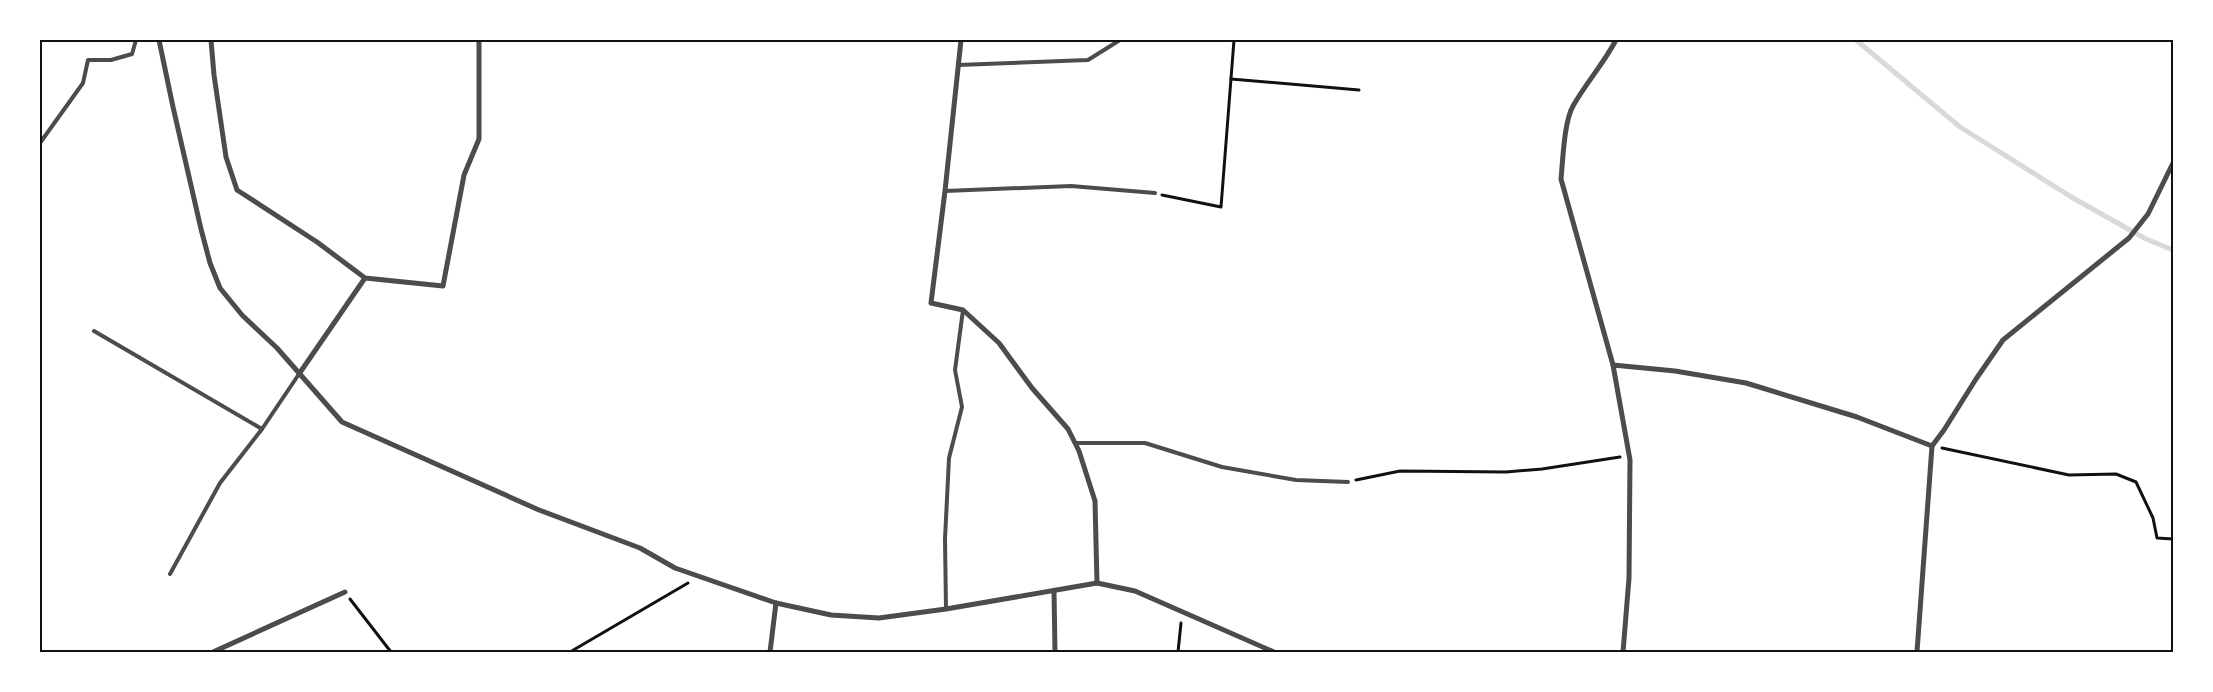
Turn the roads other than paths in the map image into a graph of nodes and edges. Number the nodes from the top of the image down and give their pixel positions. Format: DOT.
graph roads {
  1 [pos="136,40"];
  2 [pos="159,40"];
  3 [pos="211,40"];
  4 [pos="480,40"];
  5 [pos="960,40"];
  6 [pos="1120,40"];
  7 [pos="1616,40"];
  8 [pos="958,65"];
  9 [pos="40,143"];
  10 [pos="2173,163"];
  11 [pos="945,191"];
  12 [pos="1156,193"];
  13 [pos="365,278"];
  14 [pos="963,310"];
  15 [pos="94,331"];
  16 [pos="1613,365"];
  17 [pos="299,374"];
  18 [pos="262,428"];
  19 [pos="1075,443"];
  20 [pos="1932,446"];
  21 [pos="1348,482"];
  22 [pos="170,574"];
  23 [pos="1097,583"];
  24 [pos="1054,591"];
  25 [pos="345,592"];
  26 [pos="776,603"];
  27 [pos="946,609"];
  28 [pos="213,652"];
  29 [pos="770,652"];
  30 [pos="1055,652"];
  31 [pos="1274,652"];
  32 [pos="1623,652"];
  33 [pos="1917,652"];
  1 -- 9 [label="lane"];
  2 -- 17 [label="street"];
  3 -- 13 [label="street"];
  4 -- 13 [label="street"];
  5 -- 8 [label="street"];
  6 -- 8 [label="lane"];
  7 -- 16 [label="street"];
  8 -- 11 [label="street"];
  10 -- 20 [label="street"];
  11 -- 12 [label="lane"];
  11 -- 14 [label="street"];
  13 -- 17 [label="street"];
  14 -- 19 [label="street"];
  14 -- 27 [label="lane"];
  15 -- 18 [label="lane"];
  16 -- 20 [label="street"];
  16 -- 32 [label="street"];
  17 -- 18 [label="lane"];
  17 -- 26 [label="street"];
  18 -- 22 [label="lane"];
  19 -- 21 [label="lane"];
  19 -- 23 [label="street"];
  20 -- 33 [label="street"];
  23 -- 24 [label="street"];
  23 -- 31 [label="street"];
  24 -- 27 [label="street"];
  24 -- 30 [label="street"];
  25 -- 28 [label="street"];
  26 -- 27 [label="street"];
  26 -- 29 [label="street"];
}
